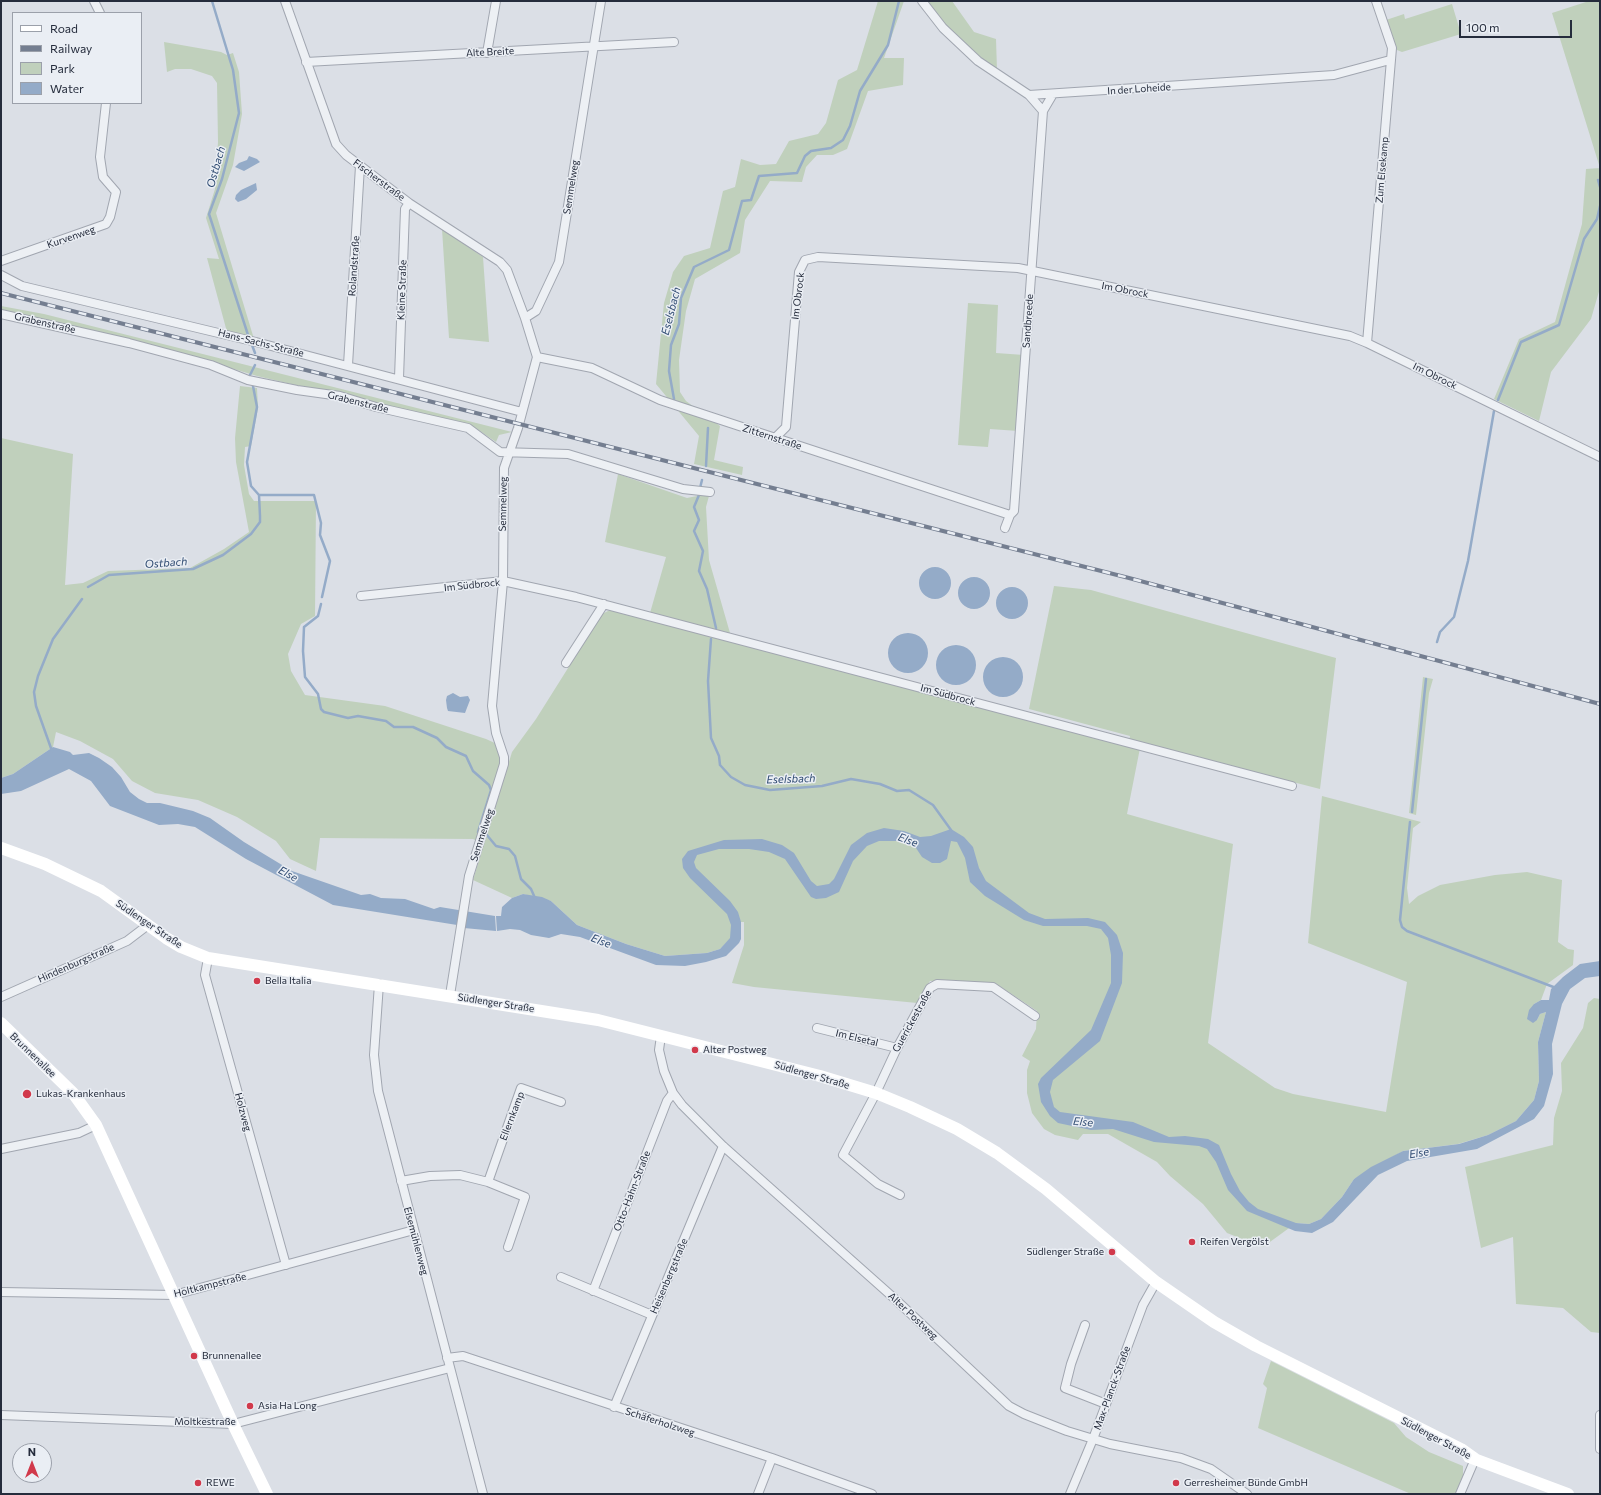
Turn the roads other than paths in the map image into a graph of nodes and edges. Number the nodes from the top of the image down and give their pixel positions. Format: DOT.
graph roads {
  1 [pos="94,1"];
  2 [pos="286,1"];
  3 [pos="496,1"];
  4 [pos="601,1"];
  5 [pos="922,1"];
  6 [pos="1376,1"];
  7 [pos="100,12"];
  8 [pos="674,42"];
  9 [pos="594,46"];
  10 [pos="487,52"];
  11 [pos="1390,60"];
  12 [pos="306,62"];
  13 [pos="1053,94"];
  14 [pos="1029,96"];
  15 [pos="106,104"];
  16 [pos="1043,111"];
  17 [pos="360,166"];
  18 [pos="409,203"];
  19 [pos="3,261"];
  20 [pos="1032,271"];
  21 [pos="2,276"];
  22 [pos="1,314"];
  23 [pos="525,318"];
  24 [pos="1367,342"];
  25 [pos="537,357"];
  26 [pos="348,365"];
  27 [pos="398,378"];
  28 [pos="522,412"];
  29 [pos="775,438"];
  30 [pos="509,453"];
  31 [pos="1600,457"];
  32 [pos="710,492"];
  33 [pos="1010,515"];
  34 [pos="1005,528"];
  35 [pos="503,581"];
  36 [pos="361,596"];
  37 [pos="604,604"];
  38 [pos="566,663"];
  39 [pos="1292,786"];
  40 [pos="1,848"];
  41 [pos="148,925"];
  42 [pos="208,958"];
  43 [pos="379,984"];
  44 [pos="450,995"];
  45 [pos="1,997"];
  46 [pos="1036,1016"];
  47 [pos="1,1024"];
  48 [pos="817,1028"];
  49 [pos="661,1036"];
  50 [pos="897,1048"];
  51 [pos="673,1093"];
  52 [pos="876,1093"];
  53 [pos="561,1102"];
  54 [pos="96,1125"];
  55 [pos="723,1146"];
  56 [pos="1,1149"];
  57 [pos="400,1181"];
  58 [pos="488,1182"];
  59 [pos="900,1195"];
  60 [pos="414,1230"];
  61 [pos="508,1247"];
  62 [pos="286,1265"];
  63 [pos="561,1277"];
  64 [pos="1156,1282"];
  65 [pos="593,1291"];
  66 [pos="1,1292"];
  67 [pos="174,1295"];
  68 [pos="652,1315"];
  69 [pos="1085,1325"];
  70 [pos="447,1358"];
  71 [pos="450,1368"];
  72 [pos="1106,1404"];
  73 [pos="614,1406"];
  74 [pos="1,1415"];
  75 [pos="1600,1416"];
  76 [pos="233,1424"];
  77 [pos="1093,1439"];
  78 [pos="1600,1449"];
  79 [pos="772,1458"];
  80 [pos="1476,1459"];
  81 [pos="267,1494"];
  82 [pos="483,1494"];
  83 [pos="758,1494"];
  84 [pos="872,1494"];
  85 [pos="1070,1494"];
  86 [pos="1247,1494"];
  87 [pos="1460,1494"];
  88 [pos="1568,1494"];
  1 -- 7 [label="street"];
  2 -- 12 [label="street, Fischerstraße"];
  3 -- 10 [label="street"];
  4 -- 9 [label="street, Semmelweg"];
  5 -- 14 [label="street"];
  6 -- 11 [label="street, Zum Elsekamp"];
  8 -- 9 [label="street, Alte Breite"];
  9 -- 10 [label="street, Alte Breite"];
  9 -- 23 [label="street, Semmelweg"];
  10 -- 12 [label="street, Alte Breite"];
  11 -- 13 [label="street, In der Loheide"];
  11 -- 24 [label="street, Zum Elsekamp"];
  12 -- 17 [label="street, Fischerstraße"];
  13 -- 14 [label="street, In der Loheide"];
  13 -- 16 [label="street, Sandbreede"];
  14 -- 16 [label="street"];
  15 -- 19 [label="street, Kurvenweg"];
  16 -- 20 [label="street, Sandbreede"];
  17 -- 18 [label="street, Fischerstraße"];
  17 -- 26 [label="street, Rolandstraße"];
  18 -- 23 [label="street, Fischerstraße"];
  18 -- 27 [label="street, Kleine Straße"];
  19 -- 21 [label="street, Kurvenweg"];
  20 -- 24 [label="street, Im Obrock"];
  20 -- 29 [label="street, Im Obrock"];
  20 -- 33 [label="street, Sandbreede"];
  21 -- 26 [label="street, Hans-Sachs-Straße"];
  22 -- 30 [label="street, Grabenstraße"];
  23 -- 25 [label="street"];
  24 -- 31 [label="street, Im Obrock"];
  25 -- 28 [label="street, Semmelweg"];
  25 -- 29 [label="street, Zitternstraße"];
  26 -- 27 [label="street, Hans-Sachs-Straße"];
  27 -- 28 [label="street, Hans-Sachs-Straße"];
  28 -- 30 [label="street, Semmelweg"];
  29 -- 33 [label="street, Zitternstraße"];
  30 -- 32 [label="street, Grabenstraße"];
  30 -- 35 [label="street, Semmelweg"];
  33 -- 34 [label="street, Sandbreede"];
  35 -- 36 [label="street, Im Südbrock"];
  35 -- 37 [label="street, Im Südbrock"];
  35 -- 44 [label="street, Semmelweg"];
  37 -- 38 [label="street"];
  37 -- 39 [label="street, Im Südbrock"];
  40 -- 41 [label="main road, Südlenger Straße"];
  41 -- 42 [label="main road, Südlenger Straße"];
  41 -- 45 [label="street, Hindenburgstraße"];
  42 -- 43 [label="main road, Südlenger Straße"];
  42 -- 62 [label="street, Holzweg"];
  43 -- 44 [label="main road, Südlenger Straße"];
  43 -- 57 [label="street, Elsemühlenweg"];
  44 -- 49 [label="main road, Südlenger Straße"];
  46 -- 50 [label="street, Guerickestraße"];
  47 -- 54 [label="main road, Brunnenallee"];
  48 -- 50 [label="street, Im Elsetal"];
  49 -- 51 [label="street, Alter Postweg"];
  49 -- 52 [label="main road, Südlenger Straße"];
  50 -- 52 [label="street, Guerickestraße"];
  51 -- 55 [label="street, Alter Postweg"];
  51 -- 65 [label="street, Otto-Hahn-Straße"];
  52 -- 59 [label="street, Guerickestraße"];
  52 -- 64 [label="main road, Südlenger Straße"];
  53 -- 58 [label="street, Ellernkamp"];
  54 -- 56 [label="street"];
  54 -- 67 [label="main road, Brunnenallee"];
  55 -- 68 [label="street, Heisenbergstraße"];
  55 -- 77 [label="street, Alter Postweg"];
  57 -- 58 [label="street"];
  57 -- 60 [label="street, Elsemühlenweg"];
  58 -- 61 [label="street"];
  60 -- 62 [label="street, Holtkampstraße"];
  60 -- 70 [label="street, Elsemühlenweg"];
  62 -- 67 [label="street, Holtkampstraße"];
  63 -- 65 [label="street"];
  64 -- 72 [label="street, Max-Planck-Straße"];
  64 -- 80 [label="main road, Südlenger Straße"];
  65 -- 68 [label="street"];
  66 -- 67 [label="street, Holtkampstraße"];
  67 -- 76 [label="main road, Brunnenallee"];
  68 -- 73 [label="street, Heisenbergstraße"];
  69 -- 72 [label="street"];
  70 -- 71 [label="street, Elsemühlenweg"];
  70 -- 73 [label="street, Schäferholzweg"];
  71 -- 76 [label="street, Moltkestraße"];
  71 -- 82 [label="street, Elsemühlenweg"];
  72 -- 77 [label="street, Max-Planck-Straße"];
  73 -- 79 [label="street, Schäferholzweg"];
  74 -- 76 [label="street, Moltkestraße"];
  75 -- 78 [label="street"];
  76 -- 81 [label="main road, Brunnenallee"];
  77 -- 85 [label="street, Max-Planck-Straße"];
  77 -- 86 [label="street, Alter Postweg"];
  79 -- 83 [label="street"];
  79 -- 84 [label="street, Schäferholzweg"];
  80 -- 87 [label="street"];
  80 -- 88 [label="main road, Südlenger Straße"];
}
